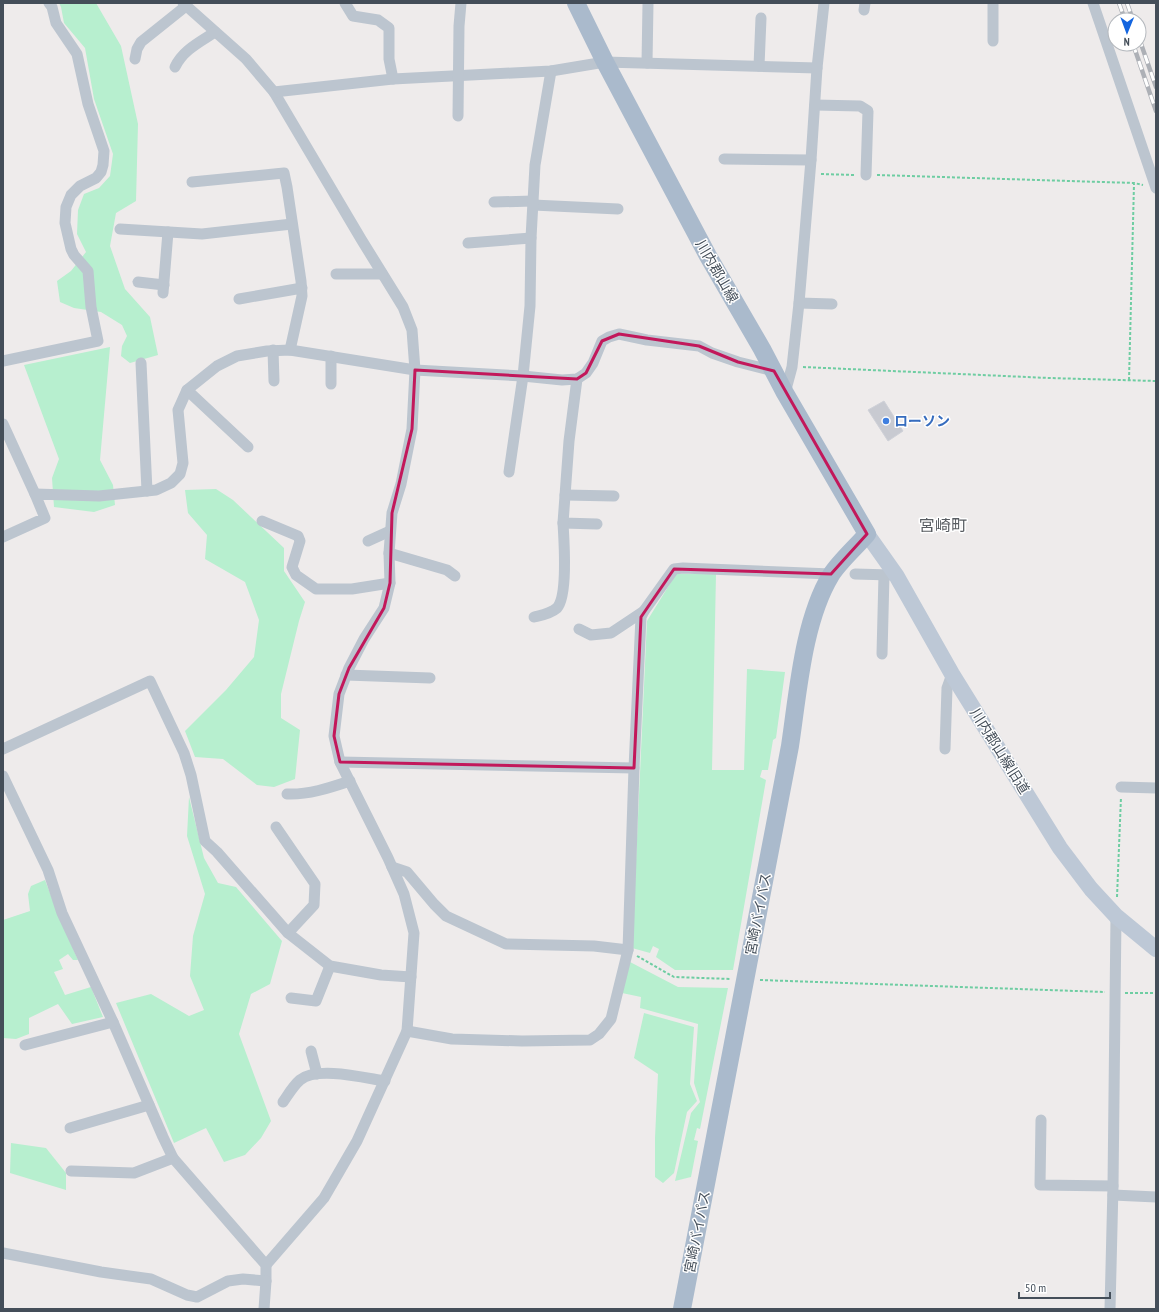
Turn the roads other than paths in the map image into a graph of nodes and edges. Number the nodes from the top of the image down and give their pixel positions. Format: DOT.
graph roads {
  1 [pos="49,3"];
  2 [pos="345,3"];
  3 [pos="461,3"];
  4 [pos="576,3"];
  5 [pos="824,3"];
  6 [pos="994,3"];
  7 [pos="1093,3"];
  8 [pos="185,4"];
  9 [pos="648,4"];
  10 [pos="761,18"];
  11 [pos="215,32"];
  12 [pos="993,41"];
  13 [pos="135,59"];
  14 [pos="605,62"];
  15 [pos="647,63"];
  16 [pos="175,66"];
  17 [pos="759,66"];
  18 [pos="817,68"];
  19 [pos="551,71"];
  20 [pos="458,75"];
  21 [pos="392,79"];
  22 [pos="274,92"];
  23 [pos="815,105"];
  24 [pos="458,116"];
  25 [pos="724,159"];
  26 [pos="811,160"];
  27 [pos="866,175"];
  28 [pos="192,182"];
  29 [pos="1156,188"];
  30 [pos="494,202"];
  31 [pos="533,203"];
  32 [pos="618,209"];
  33 [pos="292,224"];
  34 [pos="120,229"];
  35 [pos="168,232"];
  36 [pos="531,238"];
  37 [pos="468,242"];
  38 [pos="336,274"];
  39 [pos="382,274"];
  40 [pos="138,282"];
  41 [pos="302,288"];
  42 [pos="240,299"];
  43 [pos="799,303"];
  44 [pos="832,304"];
  45 [pos="273,350"];
  46 [pos="290,350"];
  47 [pos="331,356"];
  48 [pos="3,361"];
  49 [pos="141,363"];
  50 [pos="415,370"];
  51 [pos="774,372"];
  52 [pos="523,376"];
  53 [pos="577,379"];
  54 [pos="274,382"];
  55 [pos="331,384"];
  56 [pos="187,390"];
  57 [pos="785,393"];
  58 [pos="3,424"];
  59 [pos="248,447"];
  60 [pos="509,472"];
  61 [pos="147,491"];
  62 [pos="35,494"];
  63 [pos="565,494"];
  64 [pos="614,496"];
  65 [pos="262,521"];
  66 [pos="563,523"];
  67 [pos="597,524"];
  68 [pos="390,531"];
  69 [pos="867,534"];
  70 [pos="3,537"];
  71 [pos="368,541"];
  72 [pos="389,553"];
  73 [pos="831,574"];
  74 [pos="855,574"];
  75 [pos="890,575"];
  76 [pos="455,576"];
  77 [pos="390,583"];
  78 [pos="644,612"];
  79 [pos="534,617"];
  80 [pos="579,630"];
  81 [pos="882,654"];
  82 [pos="952,674"];
  83 [pos="346,675"];
  84 [pos="430,678"];
  85 [pos="3,749"];
  86 [pos="946,749"];
  87 [pos="340,762"];
  88 [pos="634,768"];
  89 [pos="3,776"];
  90 [pos="350,781"];
  91 [pos="1121,787"];
  92 [pos="1156,788"];
  93 [pos="287,794"];
  94 [pos="276,827"];
  95 [pos="392,867"];
  96 [pos="1116,916"];
  97 [pos="288,933"];
  98 [pos="1156,949"];
  99 [pos="628,950"];
  100 [pos="330,966"];
  101 [pos="411,977"];
  102 [pos="291,998"];
  103 [pos="113,1022"];
  104 [pos="407,1031"];
  105 [pos="25,1045"];
  106 [pos="311,1051"];
  107 [pos="317,1074"];
  108 [pos="385,1081"];
  109 [pos="283,1102"];
  110 [pos="149,1105"];
  111 [pos="1041,1120"];
  112 [pos="70,1128"];
  113 [pos="173,1158"];
  114 [pos="71,1171"];
  115 [pos="1113,1191"];
  116 [pos="1156,1197"];
  117 [pos="3,1253"];
  118 [pos="266,1265"];
  119 [pos="266,1281"];
  120 [pos="264,1309"];
  121 [pos="682,1309"];
  122 [pos="1110,1309"];
  1 -- 48 [label="street"];
  2 -- 21 [label="street"];
  3 -- 20 [label="street"];
  4 -- 14 [label="main road, 川内郡山線"];
  5 -- 18 [label="street"];
  6 -- 12 [label="street"];
  7 -- 29 [label="street"];
  8 -- 11 [label="street"];
  8 -- 13 [label="street"];
  9 -- 15 [label="street"];
  10 -- 17 [label="street"];
  11 -- 16 [label="street"];
  11 -- 22 [label="street"];
  14 -- 15 [label="street"];
  14 -- 19 [label="street"];
  14 -- 51 [label="main road, 川内郡山線"];
  15 -- 17 [label="street"];
  17 -- 18 [label="street"];
  18 -- 23 [label="street"];
  19 -- 20 [label="street"];
  19 -- 31 [label="street"];
  20 -- 21 [label="street"];
  20 -- 24 [label="street"];
  21 -- 22 [label="street"];
  22 -- 39 [label="street"];
  23 -- 26 [label="street"];
  23 -- 27 [label="street"];
  25 -- 26 [label="street"];
  26 -- 43 [label="street"];
  28 -- 33 [label="street"];
  30 -- 31 [label="street"];
  31 -- 32 [label="street"];
  31 -- 36 [label="street"];
  33 -- 35 [label="street"];
  33 -- 41 [label="street"];
  34 -- 35 [label="street"];
  35 -- 40 [label="street"];
  36 -- 37 [label="street"];
  36 -- 52 [label="street"];
  38 -- 39 [label="street"];
  39 -- 50 [label="street"];
  41 -- 42 [label="street"];
  41 -- 46 [label="street"];
  43 -- 44 [label="street"];
  43 -- 57 [label="street"];
  45 -- 46 [label="street"];
  45 -- 54 [label="street"];
  45 -- 56 [label="street"];
  46 -- 47 [label="street"];
  47 -- 50 [label="street"];
  47 -- 55 [label="street"];
  49 -- 61 [label="street"];
  50 -- 52 [label="street"];
  50 -- 68 [label="street"];
  51 -- 53 [label="street"];
  51 -- 57 [label="main road, 川内郡山線"];
  52 -- 53 [label="street"];
  52 -- 60 [label="street"];
  53 -- 63 [label="street"];
  56 -- 59 [label="street"];
  56 -- 61 [label="street"];
  57 -- 69 [label="main road, 川内郡山線"];
  58 -- 62 [label="street"];
  61 -- 62 [label="street"];
  62 -- 70 [label="street"];
  63 -- 64 [label="street"];
  63 -- 66 [label="street"];
  65 -- 77 [label="street"];
  66 -- 67 [label="street"];
  66 -- 79 [label="street"];
  68 -- 71 [label="street"];
  68 -- 72 [label="street"];
  69 -- 73 [label="main road, 宮崎バイパス"];
  69 -- 75 [label="street, 川内郡山線旧道"];
  72 -- 76 [label="street"];
  72 -- 77 [label="street"];
  73 -- 78 [label="street"];
  73 -- 121 [label="main road, 宮崎バイパス"];
  74 -- 75 [label="street"];
  75 -- 81 [label="street"];
  75 -- 82 [label="street, 川内郡山線旧道"];
  77 -- 83 [label="street"];
  78 -- 80 [label="street"];
  78 -- 88 [label="street"];
  82 -- 86 [label="street"];
  82 -- 96 [label="street, 川内郡山線旧道"];
  83 -- 84 [label="street"];
  83 -- 87 [label="street"];
  85 -- 97 [label="street"];
  87 -- 88 [label="street"];
  87 -- 90 [label="street"];
  88 -- 99 [label="street"];
  89 -- 103 [label="street"];
  90 -- 93 [label="street"];
  90 -- 95 [label="street"];
  91 -- 92 [label="street"];
  94 -- 97 [label="street"];
  95 -- 99 [label="street"];
  95 -- 101 [label="street"];
  96 -- 98 [label="street, 川内郡山線旧道"];
  96 -- 115 [label="street"];
  97 -- 100 [label="street"];
  99 -- 104 [label="street"];
  100 -- 101 [label="street"];
  100 -- 102 [label="street"];
  101 -- 104 [label="street"];
  103 -- 105 [label="street"];
  103 -- 110 [label="street"];
  104 -- 108 [label="street"];
  106 -- 107 [label="street"];
  107 -- 108 [label="street"];
  107 -- 109 [label="street"];
  108 -- 118 [label="street"];
  110 -- 112 [label="street"];
  110 -- 113 [label="street"];
  111 -- 115 [label="street"];
  113 -- 114 [label="street"];
  113 -- 118 [label="street"];
  115 -- 116 [label="street"];
  115 -- 122 [label="street"];
  117 -- 119 [label="street"];
  118 -- 119 [label="street"];
  119 -- 120 [label="street"];
}
